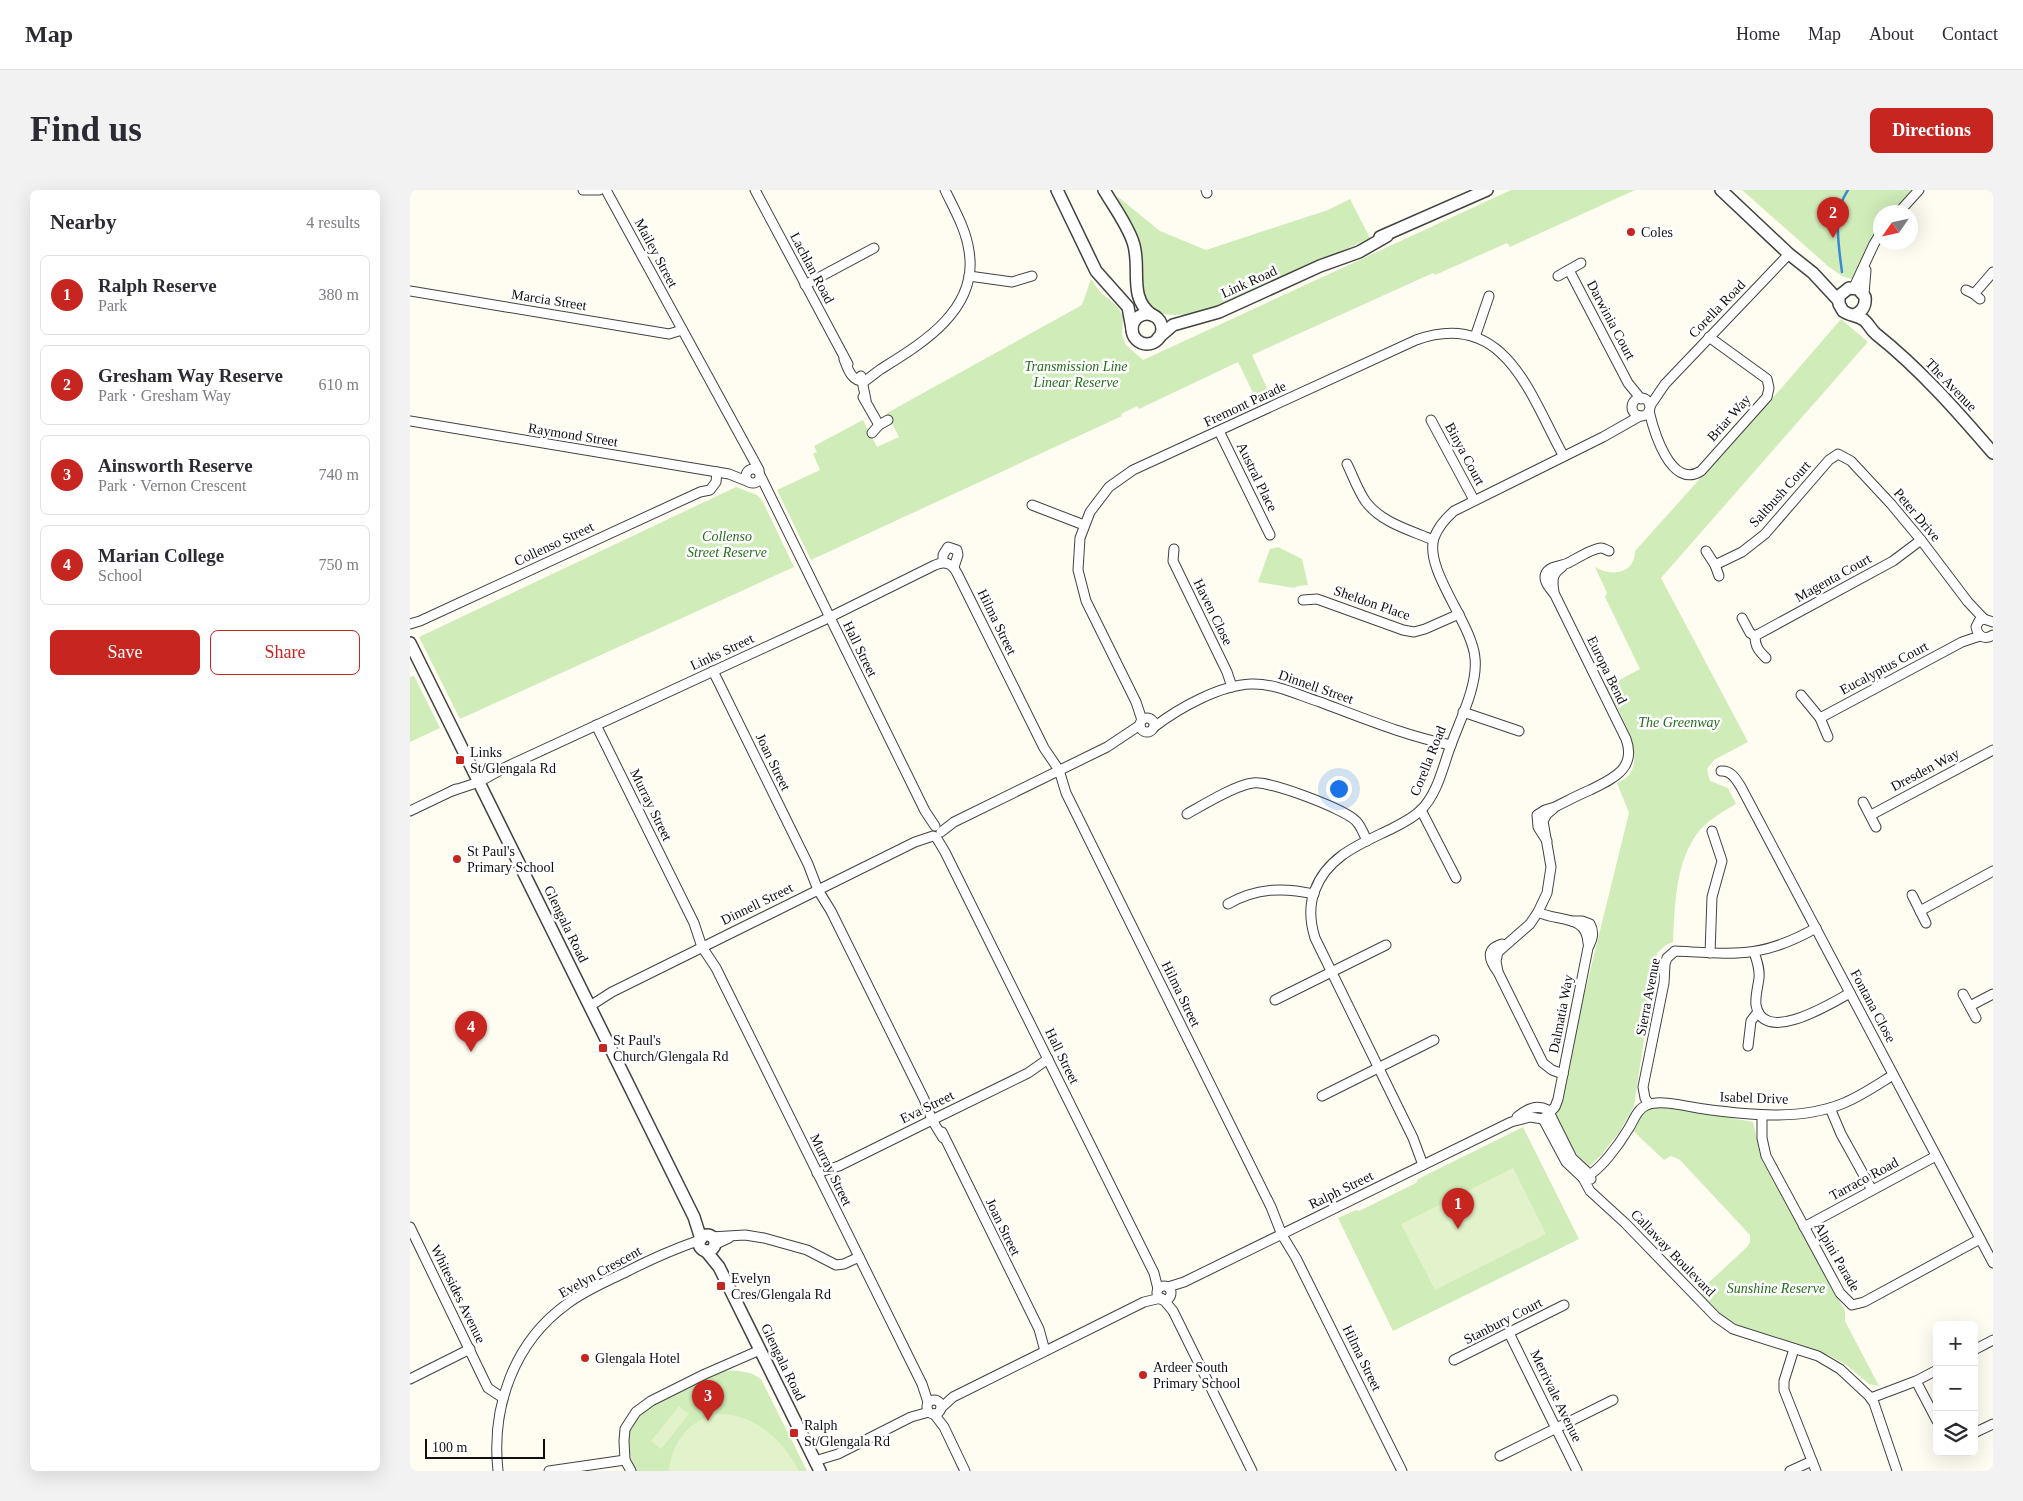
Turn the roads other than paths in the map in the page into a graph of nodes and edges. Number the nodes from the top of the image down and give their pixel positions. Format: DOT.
graph roads {
  1 [pos="583,190"];
  2 [pos="598,190"];
  3 [pos="606,190"];
  4 [pos="945,190"];
  5 [pos="1057,190"];
  6 [pos="1104,190"];
  7 [pos="1487,190"];
  8 [pos="1721,190"];
  9 [pos="1919,190"];
  10 [pos="759,191"];
  11 [pos="1905,205"];
  12 [pos="1873,246"];
  13 [pos="874,248"];
  14 [pos="1789,254"];
  15 [pos="1582,263"];
  16 [pos="1569,270"];
  17 [pos="1993,272"];
  18 [pos="1813,273"];
  19 [pos="969,276"];
  20 [pos="1032,276"];
  21 [pos="1558,276"];
  22 [pos="805,285"];
  23 [pos="410,291"];
  24 [pos="1857,293"];
  25 [pos="1973,294"];
  26 [pos="1489,296"];
  27 [pos="1838,300"];
  28 [pos="1854,314"];
  29 [pos="1153,315"];
  30 [pos="1189,320"];
  31 [pos="1132,329"];
  32 [pos="682,330"];
  33 [pos="1475,337"];
  34 [pos="1709,337"];
  35 [pos="1158,338"];
  36 [pos="1885,340"];
  37 [pos="861,380"];
  38 [pos="1641,408"];
  39 [pos="888,420"];
  40 [pos="1431,420"];
  41 [pos="410,421"];
  42 [pos="879,425"];
  43 [pos="1219,431"];
  44 [pos="872,433"];
  45 [pos="1993,453"];
  46 [pos="1838,454"];
  47 [pos="1564,455"];
  48 [pos="1347,464"];
  49 [pos="714,472"];
  50 [pos="753,476"];
  51 [pos="1474,500"];
  52 [pos="1032,505"];
  53 [pos="1084,525"];
  54 [pos="1270,535"];
  55 [pos="1433,540"];
  56 [pos="1921,540"];
  57 [pos="1174,549"];
  58 [pos="1609,551"];
  59 [pos="1706,551"];
  60 [pos="949,564"];
  61 [pos="1715,565"];
  62 [pos="1719,576"];
  63 [pos="1303,600"];
  64 [pos="1458,614"];
  65 [pos="829,618"];
  66 [pos="1742,618"];
  67 [pos="420,621"];
  68 [pos="410,624"];
  69 [pos="1985,624"];
  70 [pos="410,628"];
  71 [pos="1755,636"];
  72 [pos="1993,636"];
  73 [pos="410,643"];
  74 [pos="1766,658"];
  75 [pos="713,671"];
  76 [pos="1232,687"];
  77 [pos="1801,695"];
  78 [pos="1463,712"];
  79 [pos="1820,718"];
  80 [pos="1146,723"];
  81 [pos="596,725"];
  82 [pos="1519,731"];
  83 [pos="1828,737"];
  84 [pos="1449,748"];
  85 [pos="1993,750"];
  86 [pos="1722,770"];
  87 [pos="1056,772"];
  88 [pos="478,780"];
  89 [pos="1863,802"];
  90 [pos="410,810"];
  91 [pos="1421,810"];
  92 [pos="1187,814"];
  93 [pos="1871,815"];
  94 [pos="1876,827"];
  95 [pos="1712,831"];
  96 [pos="935,832"];
  97 [pos="1367,841"];
  98 [pos="1993,871"];
  99 [pos="1456,878"];
  100 [pos="820,888"];
  101 [pos="1314,894"];
  102 [pos="1912,895"];
  103 [pos="1228,904"];
  104 [pos="1540,908"];
  105 [pos="1920,911"];
  106 [pos="1926,923"];
  107 [pos="1816,928"];
  108 [pos="1386,945"];
  109 [pos="705,946"];
  110 [pos="1754,952"];
  111 [pos="1710,953"];
  112 [pos="1331,972"];
  113 [pos="1850,993"];
  114 [pos="1963,994"];
  115 [pos="1993,994"];
  116 [pos="1275,1000"];
  117 [pos="588,1003"];
  118 [pos="1970,1006"];
  119 [pos="1758,1012"];
  120 [pos="1976,1018"];
  121 [pos="1434,1040"];
  122 [pos="1748,1046"];
  123 [pos="1050,1062"];
  124 [pos="1378,1068"];
  125 [pos="1564,1069"];
  126 [pos="1893,1075"];
  127 [pos="1322,1096"];
  128 [pos="1648,1100"];
  129 [pos="1830,1108"];
  130 [pos="1548,1110"];
  131 [pos="1762,1115"];
  132 [pos="934,1119"];
  133 [pos="1543,1119"];
  134 [pos="1511,1122"];
  135 [pos="1936,1156"];
  136 [pos="1426,1163"];
  137 [pos="1586,1175"];
  138 [pos="819,1176"];
  139 [pos="1872,1190"];
  140 [pos="1804,1227"];
  141 [pos="411,1231"];
  142 [pos="1284,1233"];
  143 [pos="1980,1239"];
  144 [pos="707,1243"];
  145 [pos="859,1257"];
  146 [pos="1993,1263"];
  147 [pos="1164,1293"];
  148 [pos="1564,1305"];
  149 [pos="1509,1333"];
  150 [pos="1993,1340"];
  151 [pos="1978,1348"];
  152 [pos="470,1349"];
  153 [pos="1794,1349"];
  154 [pos="760,1350"];
  155 [pos="1048,1350"];
  156 [pos="1454,1360"];
  157 [pos="1933,1372"];
  158 [pos="482,1373"];
  159 [pos="410,1378"];
  160 [pos="1916,1381"];
  161 [pos="506,1388"];
  162 [pos="503,1398"];
  163 [pos="1871,1398"];
  164 [pos="1613,1400"];
  165 [pos="933,1407"];
  166 [pos="1933,1413"];
  167 [pos="1993,1424"];
  168 [pos="1556,1429"];
  169 [pos="1978,1432"];
  170 [pos="1500,1456"];
  171 [pos="625,1460"];
  172 [pos="1812,1461"];
  173 [pos="818,1467"];
  174 [pos="498,1471"];
  175 [pos="549,1471"];
  176 [pos="631,1471"];
  177 [pos="965,1471"];
  178 [pos="1252,1471"];
  179 [pos="1402,1471"];
  180 [pos="1577,1471"];
  181 [pos="1790,1471"];
  182 [pos="1816,1471"];
  183 [pos="1897,1471"];
  1 -- 2 [label="street"];
  3 -- 32 [label="street, Mailey Street"];
  4 -- 19 [label="street"];
  5 -- 31 [label="street"];
  6 -- 29 [label="street"];
  7 -- 30 [label="street, Link Road"];
  8 -- 14 [label="street"];
  9 -- 11 [label="street"];
  10 -- 22 [label="street, Lachlan Road"];
  12 -- 24 [label="street"];
  13 -- 22 [label="street"];
  14 -- 18 [label="street"];
  14 -- 34 [label="street, Corella Road"];
  15 -- 16 [label="street, Darwinia Court"];
  16 -- 21 [label="street, Darwinia Court"];
  16 -- 38 [label="street, Darwinia Court"];
  17 -- 25 [label="street"];
  18 -- 24 [label="street"];
  18 -- 27 [label="street"];
  19 -- 20 [label="street"];
  19 -- 37 [label="street"];
  22 -- 37 [label="street, Lachlan Road"];
  23 -- 32 [label="street, Marcia Street"];
  24 -- 27 [label="street"];
  24 -- 28 [label="street"];
  24 -- 36 [label="street, The Avenue"];
  26 -- 33 [label="street"];
  27 -- 28 [label="street, The Avenue"];
  28 -- 36 [label="street, The Avenue"];
  29 -- 30 [label="street, Link Road"];
  29 -- 31 [label="street"];
  29 -- 35 [label="street"];
  30 -- 35 [label="street, Link Road"];
  31 -- 35 [label="street"];
  32 -- 50 [label="street"];
  33 -- 43 [label="street, Fremont Parade"];
  33 -- 47 [label="street, Fremont Parade"];
  34 -- 38 [label="street, Corella Road"];
  34 -- 38 [label="street, Briar Way"];
  36 -- 45 [label="street, The Avenue"];
  37 -- 42 [label="street"];
  38 -- 47 [label="street, Corella Road"];
  39 -- 42 [label="street"];
  40 -- 51 [label="street, Binya Court"];
  41 -- 49 [label="street, Raymond Street"];
  42 -- 44 [label="street"];
  43 -- 53 [label="street, Fremont Parade"];
  43 -- 54 [label="street, Austral Place"];
  46 -- 56 [label="street, Peter Drive"];
  46 -- 61 [label="street, Saltbush Court"];
  47 -- 51 [label="street, Corella Road"];
  48 -- 55 [label="street"];
  49 -- 50 [label="street, Raymond Street"];
  49 -- 67 [label="street, Collenso Street"];
  50 -- 65 [label="street, Hall Street"];
  51 -- 55 [label="street, Corella Road"];
  52 -- 53 [label="street"];
  53 -- 80 [label="street, Fremont Parade"];
  55 -- 64 [label="street, Corella Road"];
  56 -- 69 [label="street, Peter Drive"];
  56 -- 71 [label="street, Magenta Court"];
  57 -- 76 [label="street, Haven Close"];
  58 -- 104 [label="street, Europa Bend"];
  59 -- 61 [label="street"];
  60 -- 65 [label="street, Links Street"];
  60 -- 87 [label="street, Hilma Street"];
  61 -- 62 [label="street"];
  63 -- 64 [label="street, Sheldon Place"];
  64 -- 78 [label="street, Corella Road"];
  65 -- 75 [label="street, Links Street"];
  65 -- 96 [label="street, Hall Street"];
  66 -- 71 [label="street"];
  67 -- 68 [label="street, Collenso Street"];
  67 -- 70 [label="street, Collenso Street"];
  69 -- 72 [label="street, Eucalyptus Court"];
  69 -- 79 [label="street, Eucalyptus Court"];
  71 -- 74 [label="street"];
  73 -- 88 [label="street, Glengala Road"];
  75 -- 81 [label="street, Links Street"];
  75 -- 100 [label="street, Joan Street"];
  76 -- 80 [label="street, Dinnell Street"];
  76 -- 84 [label="street, Dinnell Street"];
  77 -- 79 [label="street"];
  78 -- 82 [label="street"];
  78 -- 84 [label="street, Corella Road"];
  79 -- 83 [label="street"];
  80 -- 87 [label="street, Dinnell Street"];
  81 -- 88 [label="street, Links Street"];
  81 -- 109 [label="street, Murray Street"];
  84 -- 91 [label="street, Corella Road"];
  85 -- 93 [label="street, Dresden Way"];
  86 -- 107 [label="street, Fontana Close"];
  87 -- 96 [label="street, Dinnell Street"];
  87 -- 142 [label="street, Hilma Street"];
  88 -- 90 [label="street, Links Street"];
  88 -- 117 [label="street, Glengala Road"];
  89 -- 93 [label="street"];
  91 -- 97 [label="street, Corella Road"];
  91 -- 99 [label="street"];
  92 -- 97 [label="street"];
  93 -- 94 [label="street"];
  95 -- 111 [label="street"];
  96 -- 100 [label="street, Dinnell Street"];
  96 -- 123 [label="street, Hall Street"];
  97 -- 101 [label="street, Corella Road"];
  98 -- 105 [label="street"];
  100 -- 109 [label="street, Dinnell Street"];
  100 -- 132 [label="street, Joan Street"];
  101 -- 103 [label="street"];
  101 -- 112 [label="street, Corella Road"];
  102 -- 105 [label="street"];
  104 -- 125 [label="street, Dalmatia Way"];
  104 -- 125 [label="street, Europa Bend"];
  105 -- 106 [label="street"];
  107 -- 110 [label="street, Sierra Avenue"];
  107 -- 113 [label="street, Fontana Close"];
  108 -- 112 [label="street"];
  109 -- 117 [label="street, Dinnell Street"];
  109 -- 138 [label="street, Murray Street"];
  110 -- 111 [label="street, Sierra Avenue"];
  110 -- 119 [label="street"];
  111 -- 128 [label="street, Sierra Avenue"];
  112 -- 116 [label="street"];
  112 -- 124 [label="street, Corella Road"];
  113 -- 119 [label="street"];
  113 -- 126 [label="street, Fontana Close"];
  114 -- 118 [label="street"];
  115 -- 118 [label="street"];
  117 -- 144 [label="street, Glengala Road"];
  118 -- 120 [label="street"];
  119 -- 122 [label="street"];
  121 -- 124 [label="street"];
  123 -- 132 [label="street, Eva Street"];
  123 -- 147 [label="street, Hall Street"];
  124 -- 127 [label="street"];
  124 -- 136 [label="street, Corella Road"];
  125 -- 130 [label="street, Dalmatia Way"];
  126 -- 129 [label="street, Isabel Drive"];
  126 -- 135 [label="street, Fontana Close"];
  128 -- 131 [label="street, Isabel Drive"];
  128 -- 137 [label="street"];
  129 -- 131 [label="street, Isabel Drive"];
  129 -- 139 [label="street"];
  130 -- 133 [label="street, Dalmatia Way"];
  130 -- 134 [label="street, Ralph Street"];
  130 -- 137 [label="street, Callaway Boulevard"];
  131 -- 140 [label="street, Alpini Parade"];
  132 -- 138 [label="street, Eva Street"];
  132 -- 155 [label="street, Joan Street"];
  133 -- 134 [label="street, Ralph Street"];
  133 -- 137 [label="street, Callaway Boulevard"];
  134 -- 136 [label="street, Ralph Street"];
  135 -- 139 [label="street, Tarraco Road"];
  135 -- 143 [label="street, Fontana Close"];
  136 -- 142 [label="street, Ralph Street"];
  137 -- 153 [label="street, Callaway Boulevard"];
  138 -- 145 [label="street, Murray Street"];
  139 -- 140 [label="street, Tarraco Road"];
  140 -- 143 [label="street, Alpini Parade"];
  141 -- 152 [label="street, Whitesides Avenue"];
  142 -- 147 [label="street, Ralph Street"];
  142 -- 179 [label="street, Hilma Street"];
  143 -- 146 [label="street, Fontana Close"];
  144 -- 145 [label="street, Evelyn Crescent"];
  144 -- 154 [label="street, Glengala Road"];
  144 -- 161 [label="street, Evelyn Crescent"];
  145 -- 165 [label="street, Murray Street"];
  147 -- 155 [label="street, Ralph Street"];
  147 -- 178 [label="street, Hall Street"];
  148 -- 149 [label="street, Stanbury Court"];
  149 -- 156 [label="street, Stanbury Court"];
  149 -- 168 [label="street, Merrivale Avenue"];
  150 -- 151 [label="street"];
  152 -- 158 [label="street, Whitesides Avenue"];
  152 -- 159 [label="street"];
  153 -- 163 [label="street, Callaway Boulevard"];
  153 -- 172 [label="street"];
  154 -- 171 [label="street"];
  154 -- 173 [label="street, Glengala Road"];
  155 -- 165 [label="street, Ralph Street"];
  157 -- 160 [label="street"];
  158 -- 161 [label="street, Whitesides Avenue"];
  158 -- 162 [label="street, Whitesides Avenue"];
  160 -- 163 [label="street"];
  160 -- 166 [label="street"];
  161 -- 162 [label="street, Evelyn Crescent"];
  162 -- 174 [label="street, Evelyn Crescent"];
  163 -- 183 [label="street, Callaway Boulevard"];
  164 -- 168 [label="street"];
  165 -- 173 [label="street, Ralph Street"];
  165 -- 177 [label="street, Murray Street"];
  167 -- 169 [label="street"];
  168 -- 170 [label="street"];
  168 -- 180 [label="street, Merrivale Avenue"];
  171 -- 175 [label="street"];
  171 -- 176 [label="street"];
  172 -- 181 [label="street"];
  172 -- 182 [label="street"];
}
